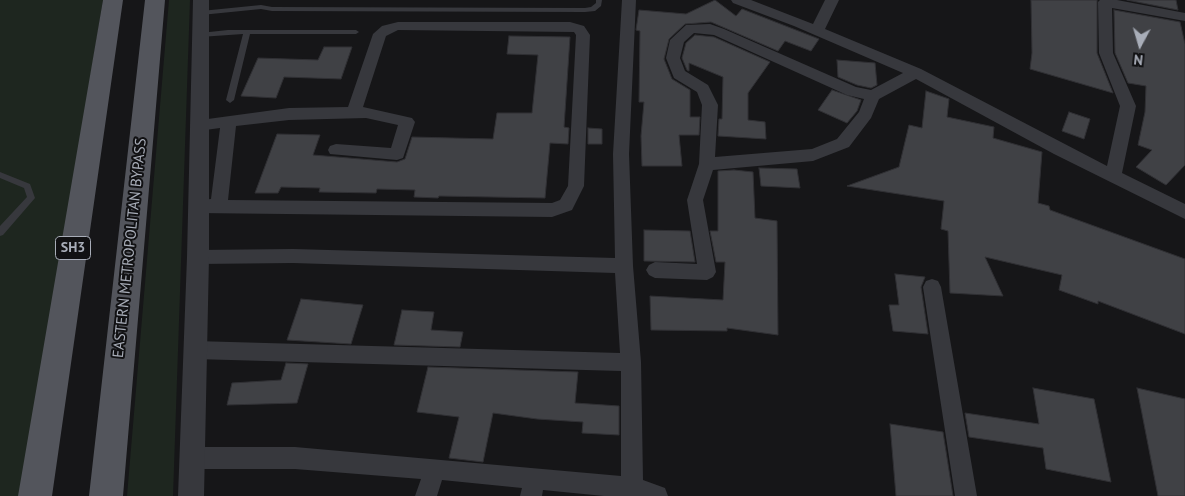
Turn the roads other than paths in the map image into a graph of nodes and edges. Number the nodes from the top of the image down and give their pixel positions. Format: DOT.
graph roads {
  1 [pos="113,0"];
  2 [pos="155,0"];
  3 [pos="267,0"];
  4 [pos="599,0"];
  5 [pos="629,0"];
  6 [pos="738,0"];
  7 [pos="832,0"];
  8 [pos="1100,1"];
  9 [pos="201,6"];
  10 [pos="263,7"];
  11 [pos="1185,17"];
  12 [pos="817,30"];
  13 [pos="247,32"];
  14 [pos="356,32"];
  15 [pos="200,35"];
  16 [pos="916,72"];
  17 [pos="873,96"];
  18 [pos="230,100"];
  19 [pos="354,112"];
  20 [pos="229,121"];
  21 [pos="198,125"];
  22 [pos="336,150"];
  23 [pos="707,164"];
  24 [pos="0,175"];
  25 [pos="1113,177"];
  26 [pos="197,206"];
  27 [pos="219,206"];
  28 [pos="1185,212"];
  29 [pos="0,232"];
  30 [pos="198,257"];
  31 [pos="624,266"];
  32 [pos="655,270"];
  33 [pos="932,287"];
  34 [pos="195,350"];
  35 [pos="631,362"];
  36 [pos="192,458"];
  37 [pos="435,469"];
  38 [pos="533,487"];
  39 [pos="633,492"];
  40 [pos="35,496"];
  41 [pos="106,496"];
  42 [pos="191,496"];
  43 [pos="426,496"];
  44 [pos="657,496"];
  45 [pos="966,496"];
  1 -- 40 [label="main road, SH3"];
  2 -- 41 [label="main road, EASTERN METROPOLITAN BYPASS"];
  3 -- 10 [label="lane"];
  4 -- 10 [label="lane"];
  5 -- 31 [label="street"];
  6 -- 12 [label="street"];
  7 -- 12 [label="street"];
  8 -- 11 [label="street"];
  8 -- 25 [label="street"];
  9 -- 10 [label="lane"];
  9 -- 15 [label="street"];
  12 -- 16 [label="street"];
  13 -- 14 [label="lane"];
  13 -- 15 [label="lane"];
  13 -- 18 [label="lane"];
  15 -- 21 [label="street"];
  16 -- 17 [label="street"];
  16 -- 25 [label="street"];
  17 -- 23 [label="street"];
  17 -- 23 [label="street"];
  19 -- 20 [label="street"];
  19 -- 22 [label="street"];
  19 -- 27 [label="street"];
  20 -- 21 [label="street"];
  20 -- 27 [label="street"];
  21 -- 26 [label="street"];
  23 -- 32 [label="street"];
  24 -- 29 [label="lane"];
  25 -- 28 [label="street"];
  26 -- 27 [label="street"];
  26 -- 30 [label="street"];
  30 -- 31 [label="street"];
  30 -- 34 [label="street"];
  31 -- 35 [label="street"];
  33 -- 45 [label="street"];
  34 -- 35 [label="street"];
  34 -- 36 [label="street"];
  35 -- 39 [label="street"];
  36 -- 37 [label="street"];
  36 -- 42 [label="street"];
  37 -- 38 [label="street"];
  37 -- 43 [label="street"];
  38 -- 39 [label="street"];
  39 -- 44 [label="street"];
}
